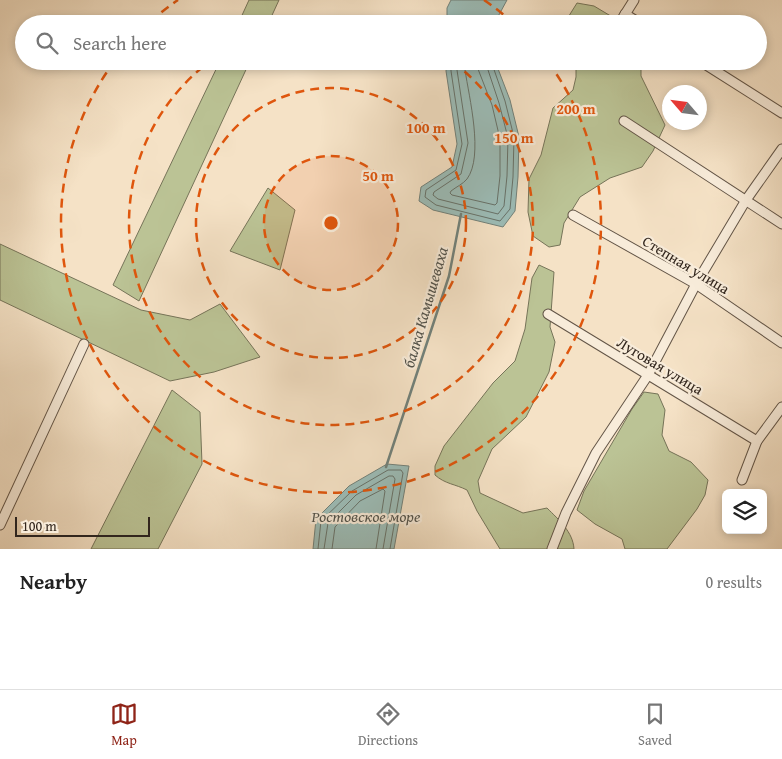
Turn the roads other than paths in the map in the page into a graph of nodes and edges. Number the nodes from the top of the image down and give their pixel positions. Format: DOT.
graph roads {
  1 [pos="634,0"];
  2 [pos="625,14"];
  3 [pos="714,70"];
  4 [pos="782,113"];
  5 [pos="624,121"];
  6 [pos="782,149"];
  7 [pos="746,200"];
  8 [pos="573,215"];
  9 [pos="782,224"];
  10 [pos="696,284"];
  11 [pos="548,314"];
  12 [pos="782,343"];
  13 [pos="84,344"];
  14 [pos="648,375"];
  15 [pos="782,407"];
  16 [pos="757,441"];
  17 [pos="742,480"];
  18 [pos="0,525"];
  19 [pos="552,549"];
  1 -- 2 [label="street"];
  3 -- 4 [label="street"];
  5 -- 7 [label="street"];
  6 -- 7 [label="street"];
  7 -- 9 [label="street"];
  7 -- 10 [label="street"];
  8 -- 10 [label="street, Степная улица"];
  10 -- 12 [label="street, Степная улица"];
  10 -- 14 [label="street"];
  11 -- 14 [label="street, Луговая улица"];
  13 -- 18 [label="street"];
  14 -- 16 [label="street, Луговая улица"];
  14 -- 19 [label="street"];
  15 -- 16 [label="street"];
  16 -- 17 [label="street"];
}
